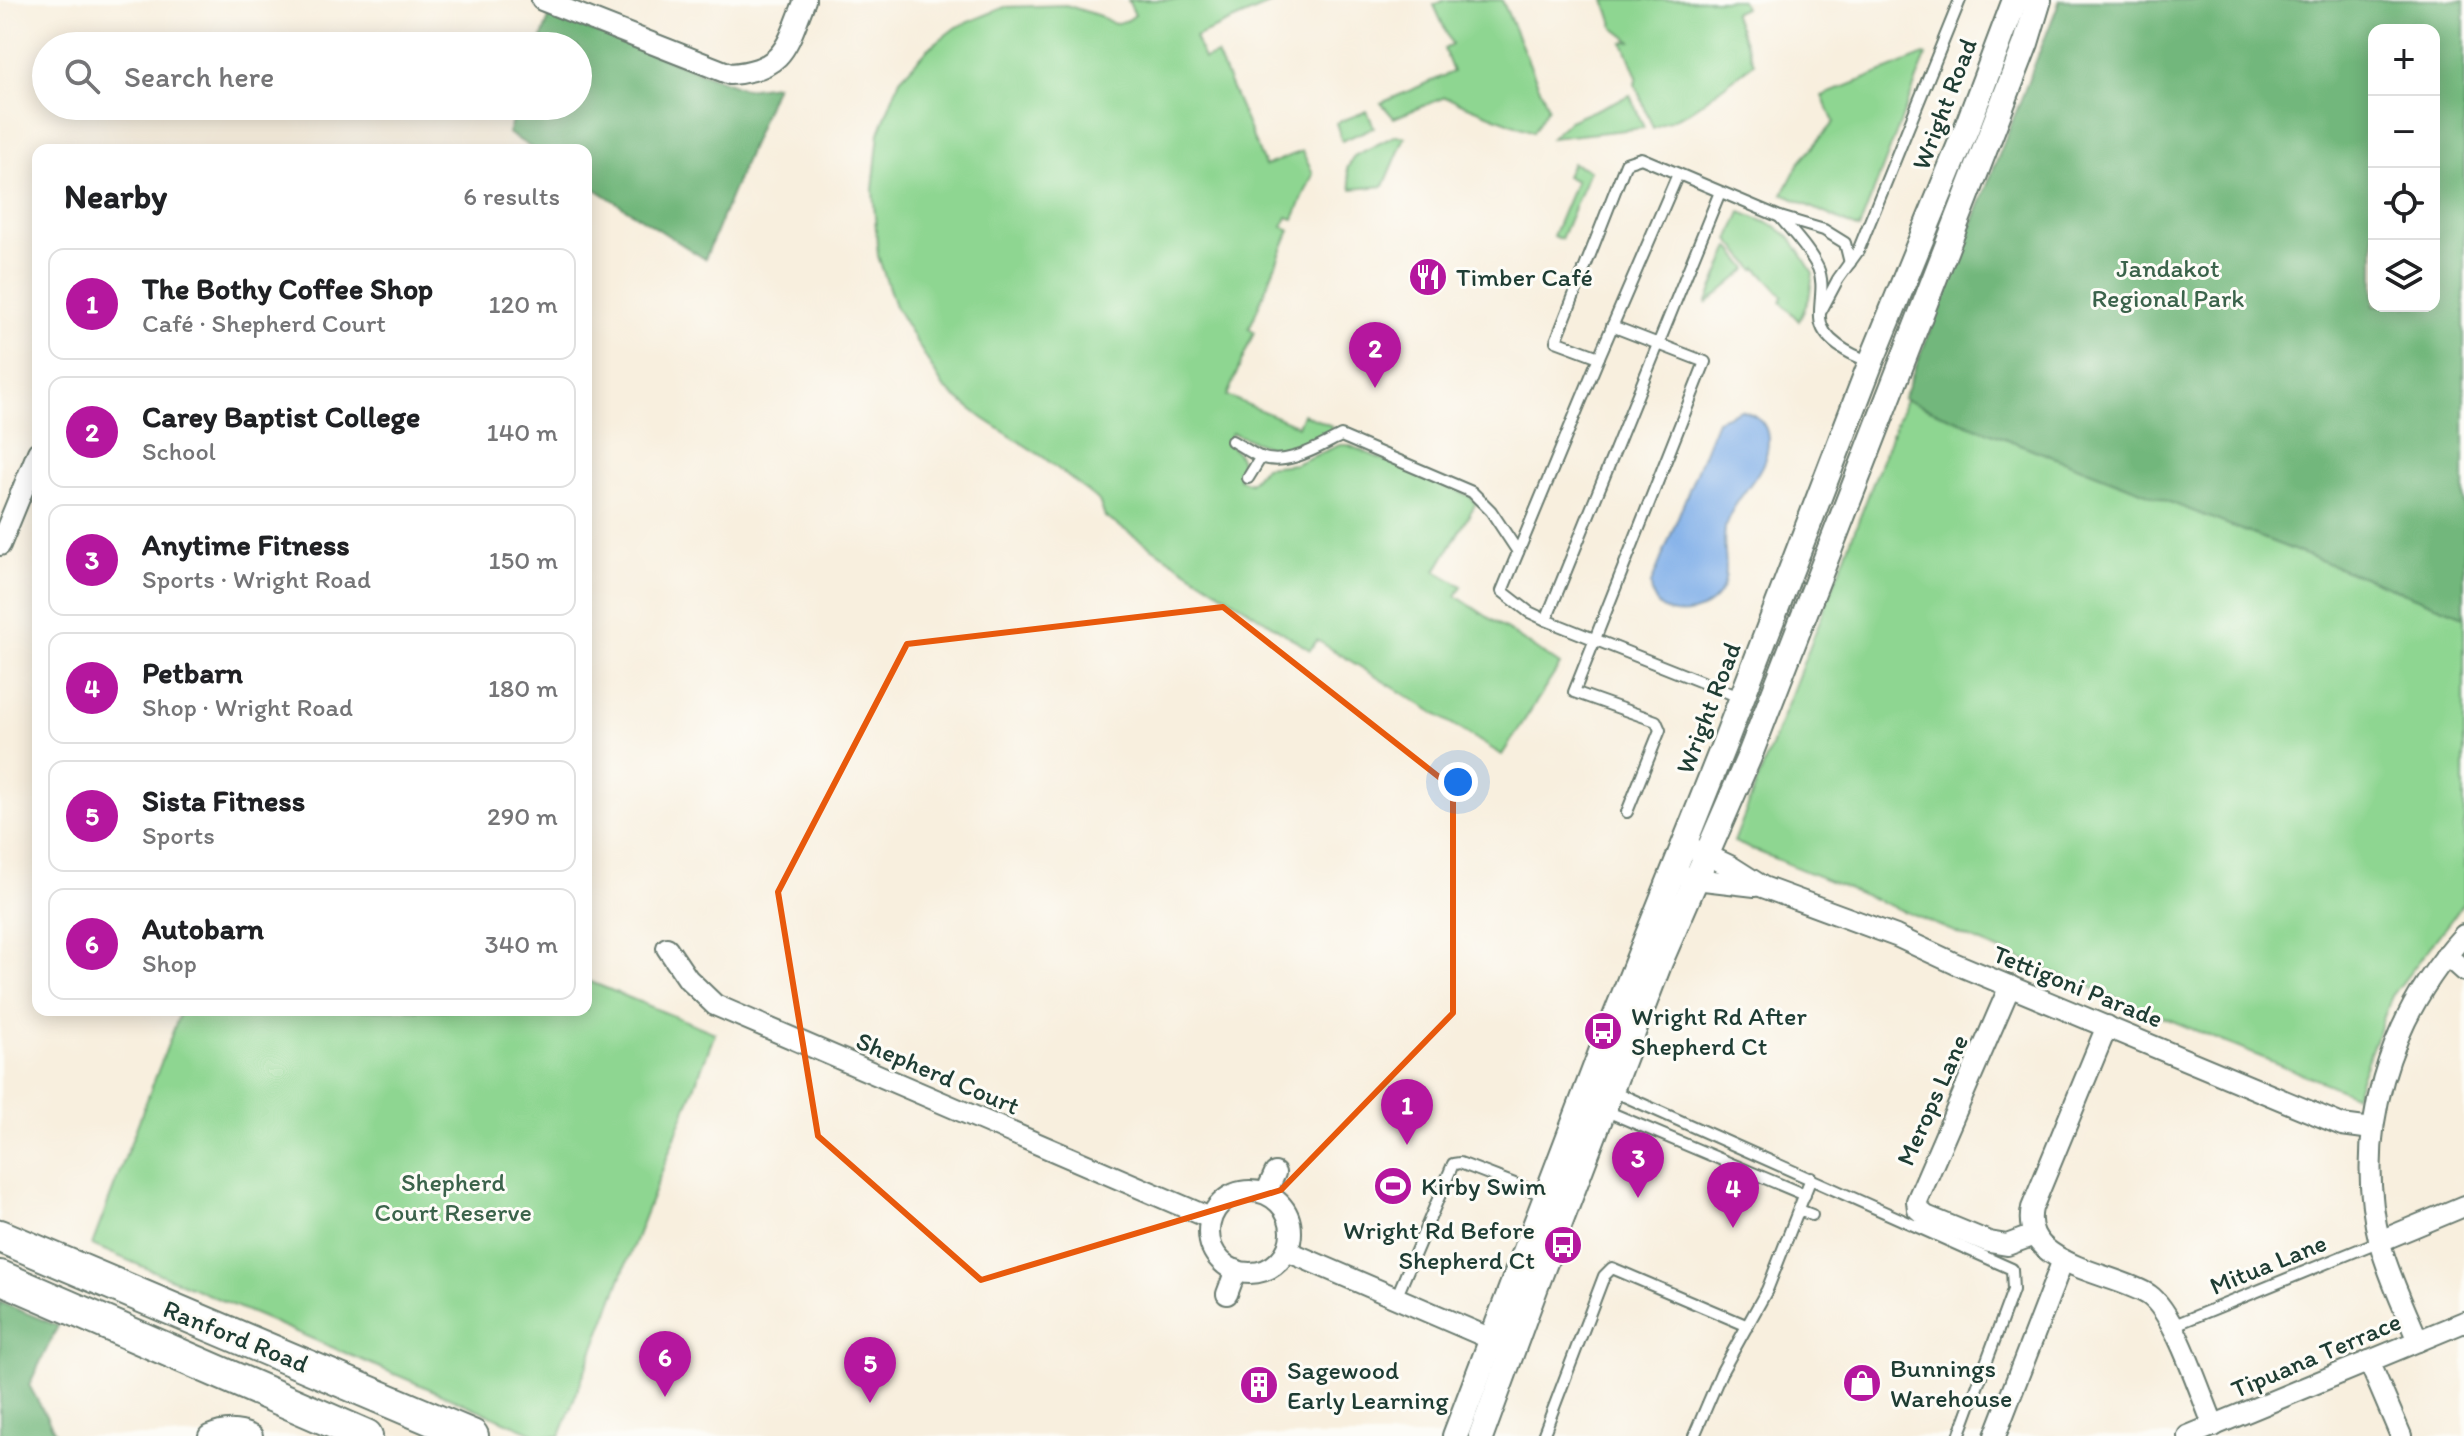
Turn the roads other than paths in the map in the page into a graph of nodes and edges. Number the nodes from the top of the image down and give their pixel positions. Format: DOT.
graph roads {
  1 [pos="542,0"];
  2 [pos="805,0"];
  3 [pos="1960,0"];
  4 [pos="2015,0"];
  5 [pos="2039,0"];
  6 [pos="1678,174"];
  7 [pos="1720,192"];
  8 [pos="1780,217"];
  9 [pos="1850,263"];
  10 [pos="1821,311"];
  11 [pos="1612,326"];
  12 [pos="1658,345"];
  13 [pos="1874,355"];
  14 [pos="1599,357"];
  15 [pos="1901,362"];
  16 [pos="1232,441"];
  17 [pos="1261,457"];
  18 [pos="32,467"];
  19 [pos="1248,478"];
  20 [pos="0,545"];
  21 [pos="1518,552"];
  22 [pos="1546,620"];
  23 [pos="1593,641"];
  24 [pos="1742,698"];
  25 [pos="1768,707"];
  26 [pos="1627,812"];
  27 [pos="1695,849"];
  28 [pos="1684,875"];
  29 [pos="1763,887"];
  30 [pos="2464,935"];
  31 [pos="667,948"];
  32 [pos="2446,955"];
  33 [pos="2464,971"];
  34 [pos="2010,986"];
  35 [pos="2107,1026"];
  36 [pos="1596,1096"];
  37 [pos="2372,1129"];
  38 [pos="1275,1173"];
  39 [pos="1811,1178"];
  40 [pos="1266,1193"];
  41 [pos="1805,1195"];
  42 [pos="1546,1196"];
  43 [pos="2464,1206"];
  44 [pos="1799,1210"];
  45 [pos="1812,1215"];
  46 [pos="1210,1218"];
  47 [pos="2034,1235"];
  48 [pos="0,1236"];
  49 [pos="2380,1241"];
  50 [pos="1287,1251"];
  51 [pos="2063,1260"];
  52 [pos="1236,1270"];
  53 [pos="0,1277"];
  54 [pos="1227,1294"];
  55 [pos="1396,1298"];
  56 [pos="2464,1322"];
  57 [pos="1748,1326"];
  58 [pos="2172,1326"];
  59 [pos="1490,1339"];
  60 [pos="2418,1341"];
  61 [pos="1514,1348"];
  62 [pos="2369,1361"];
  63 [pos="2201,1432"];
  64 [pos="209,1436"];
  65 [pos="252,1436"];
  66 [pos="366,1436"];
  67 [pos="472,1436"];
  68 [pos="1455,1436"];
  69 [pos="1481,1436"];
  70 [pos="1543,1436"];
  71 [pos="1694,1436"];
  72 [pos="1959,1436"];
  73 [pos="1995,1436"];
  74 [pos="2401,1436"];
  1 -- 2 [label="street"];
  3 -- 9 [label="lane"];
  4 -- 13 [label="street, Wright Road"];
  5 -- 15 [label="street, Wright Road"];
  6 -- 7 [label="lane"];
  6 -- 11 [label="lane"];
  6 -- 14 [label="lane"];
  7 -- 8 [label="lane"];
  7 -- 12 [label="lane"];
  8 -- 9 [label="lane"];
  8 -- 10 [label="lane"];
  9 -- 10 [label="lane"];
  10 -- 13 [label="lane"];
  11 -- 12 [label="lane"];
  11 -- 14 [label="lane"];
  12 -- 22 [label="lane"];
  12 -- 23 [label="lane"];
  13 -- 15 [label="street"];
  13 -- 24 [label="street, Wright Road"];
  14 -- 21 [label="lane"];
  15 -- 25 [label="street, Wright Road"];
  16 -- 17 [label="lane"];
  17 -- 19 [label="lane"];
  17 -- 21 [label="lane"];
  18 -- 20 [label="street"];
  21 -- 22 [label="lane"];
  22 -- 23 [label="lane"];
  23 -- 24 [label="lane"];
  23 -- 26 [label="lane"];
  24 -- 25 [label="street"];
  24 -- 27 [label="street, Wright Road"];
  25 -- 27 [label="street, Wright Road"];
  27 -- 28 [label="street, Wright Road"];
  27 -- 29 [label="street, Tettigoni Parade"];
  28 -- 29 [label="street, Tettigoni Parade"];
  28 -- 36 [label="street, Wright Road"];
  29 -- 34 [label="street, Tettigoni Parade"];
  30 -- 32 [label="street"];
  31 -- 46 [label="street, Shepherd Court"];
  32 -- 33 [label="street"];
  32 -- 37 [label="street"];
  34 -- 35 [label="street, Tettigoni Parade"];
  34 -- 47 [label="street, Merops Lane"];
  35 -- 37 [label="street, Tettigoni Parade"];
  35 -- 47 [label="street"];
  36 -- 39 [label="lane"];
  36 -- 41 [label="lane"];
  36 -- 42 [label="street, Wright Road"];
  36 -- 61 [label="street, Wright Road"];
  37 -- 49 [label="street"];
  38 -- 40 [label="street"];
  39 -- 41 [label="lane"];
  39 -- 72 [label="lane"];
  40 -- 46 [label="street"];
  40 -- 50 [label="street"];
  41 -- 44 [label="lane"];
  42 -- 55 [label="lane"];
  42 -- 59 [label="street, Wright Road"];
  43 -- 49 [label="street"];
  44 -- 45 [label="lane"];
  44 -- 57 [label="lane"];
  46 -- 52 [label="street"];
  47 -- 51 [label="street"];
  48 -- 67 [label="main road, Ranford Road"];
  49 -- 58 [label="lane, Mitua Lane"];
  49 -- 60 [label="street"];
  50 -- 52 [label="street"];
  50 -- 55 [label="street"];
  51 -- 58 [label="street"];
  51 -- 73 [label="street"];
  52 -- 54 [label="street"];
  53 -- 66 [label="main road, Ranford Road"];
  55 -- 59 [label="street"];
  56 -- 60 [label="street, Tipuana Terrace"];
  57 -- 70 [label="lane"];
  57 -- 71 [label="lane"];
  58 -- 63 [label="street"];
  59 -- 61 [label="street"];
  59 -- 68 [label="street, Wright Road"];
  60 -- 62 [label="street, Tipuana Terrace"];
  61 -- 69 [label="street, Wright Road"];
  62 -- 63 [label="street, Tipuana Terrace"];
  62 -- 74 [label="street"];
  64 -- 65 [label="street"];
}
